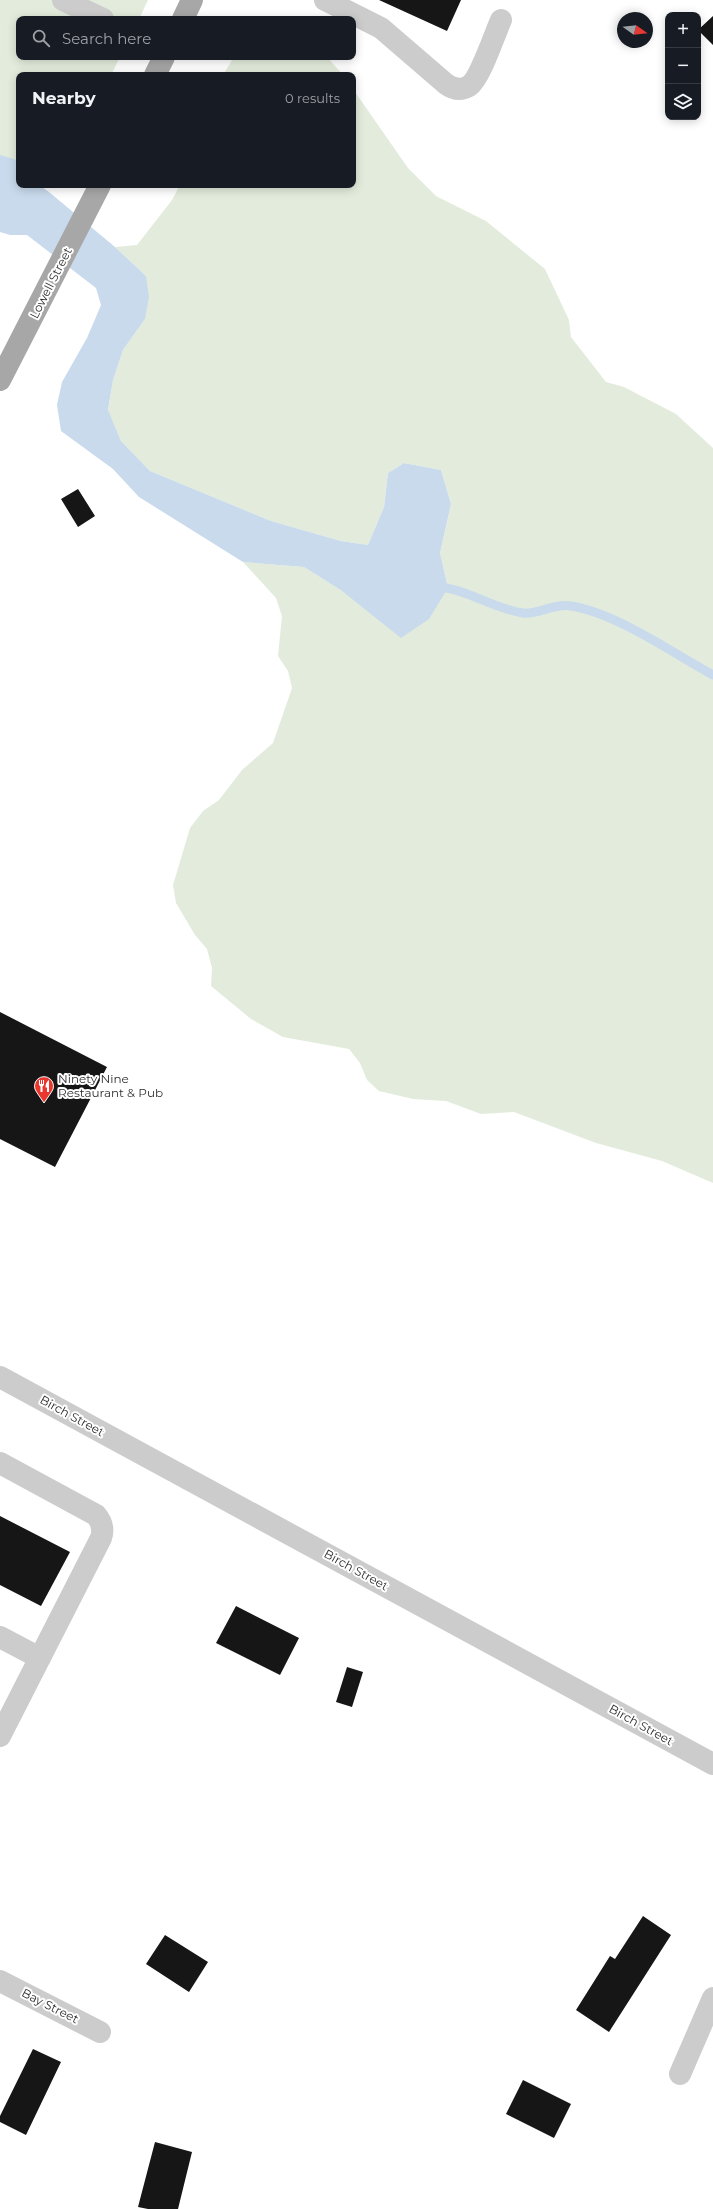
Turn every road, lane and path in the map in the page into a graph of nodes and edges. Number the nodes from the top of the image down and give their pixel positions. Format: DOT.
graph roads {
  1 [pos="62,0"];
  2 [pos="192,0"];
  3 [pos="325,0"];
  4 [pos="97,16"];
  5 [pos="184,16"];
  6 [pos="502,20"];
  7 [pos="162,60"];
  8 [pos="156,72"];
  9 [pos="96,193"];
  10 [pos="0,380"];
  11 [pos="0,1377"];
  12 [pos="0,1463"];
  13 [pos="0,1637"];
  14 [pos="40,1658"];
  15 [pos="0,1736"];
  16 [pos="713,1764"];
  17 [pos="0,1981"];
  18 [pos="713,1998"];
  19 [pos="100,2032"];
  20 [pos="680,2074"];
  1 -- 4 [label="street"];
  2 -- 5 [label="main road"];
  3 -- 6 [label="street"];
  7 -- 8 [label="main road"];
  9 -- 10 [label="main road, Lowell Street"];
  11 -- 16 [label="street, Birch Street"];
  12 -- 14 [label="street"];
  13 -- 14 [label="street"];
  14 -- 15 [label="street"];
  17 -- 19 [label="street, Bay Street"];
  18 -- 20 [label="street"];
}
